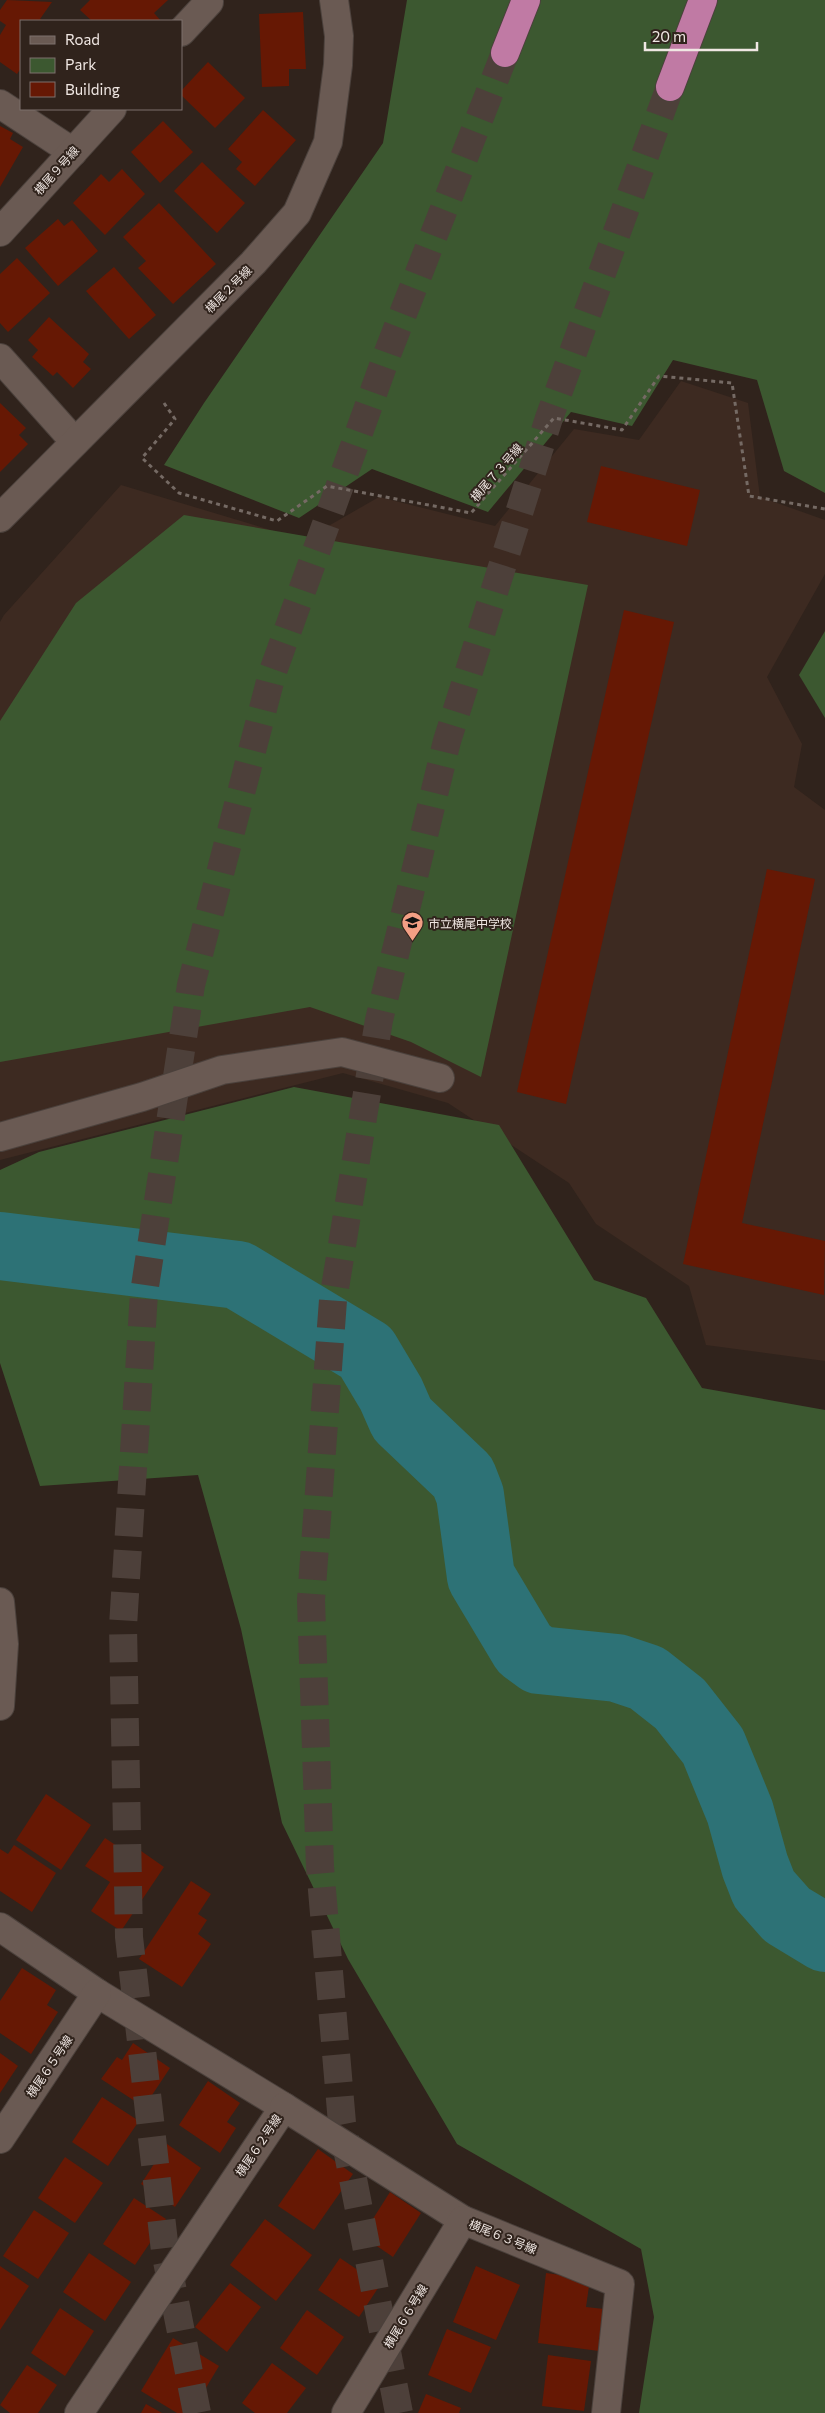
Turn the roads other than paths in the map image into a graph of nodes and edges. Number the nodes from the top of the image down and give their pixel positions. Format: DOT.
graph roads {
  1 [pos="208,0"];
  2 [pos="334,0"];
  3 [pos="526,0"];
  4 [pos="703,0"];
  5 [pos="182,31"];
  6 [pos="505,53"];
  7 [pos="670,86"];
  8 [pos="0,104"];
  9 [pos="111,110"];
  10 [pos="73,152"];
  11 [pos="0,232"];
  12 [pos="0,358"];
  13 [pos="75,442"];
  14 [pos="0,518"];
  15 [pos="440,1078"];
  16 [pos="0,1137"];
  17 [pos="0,1602"];
  18 [pos="0,1706"];
  19 [pos="0,1927"];
  20 [pos="97,1993"];
  21 [pos="284,2107"];
  22 [pos="0,2139"];
  23 [pos="464,2220"];
  24 [pos="79,2413"];
  25 [pos="346,2413"];
  26 [pos="606,2413"];
  1 -- 5 [label="street"];
  2 -- 13 [label="street, 横尾２号線"];
  3 -- 6 [label="highway"];
  4 -- 7 [label="highway"];
  8 -- 10 [label="street"];
  9 -- 10 [label="street, 横尾９号線"];
  10 -- 11 [label="street, 横尾９号線"];
  12 -- 13 [label="street"];
  13 -- 14 [label="street, 横尾２号線"];
  15 -- 16 [label="street"];
  17 -- 18 [label="street"];
  19 -- 20 [label="street, 横尾６２号線"];
  20 -- 21 [label="street, 横尾６２号線"];
  20 -- 22 [label="street, 横尾６５号線"];
  21 -- 23 [label="street, 横尾６３号線"];
  21 -- 24 [label="street, 横尾６２号線"];
  23 -- 25 [label="street, 横尾６６号線"];
  23 -- 26 [label="street, 横尾６３号線"];
}
